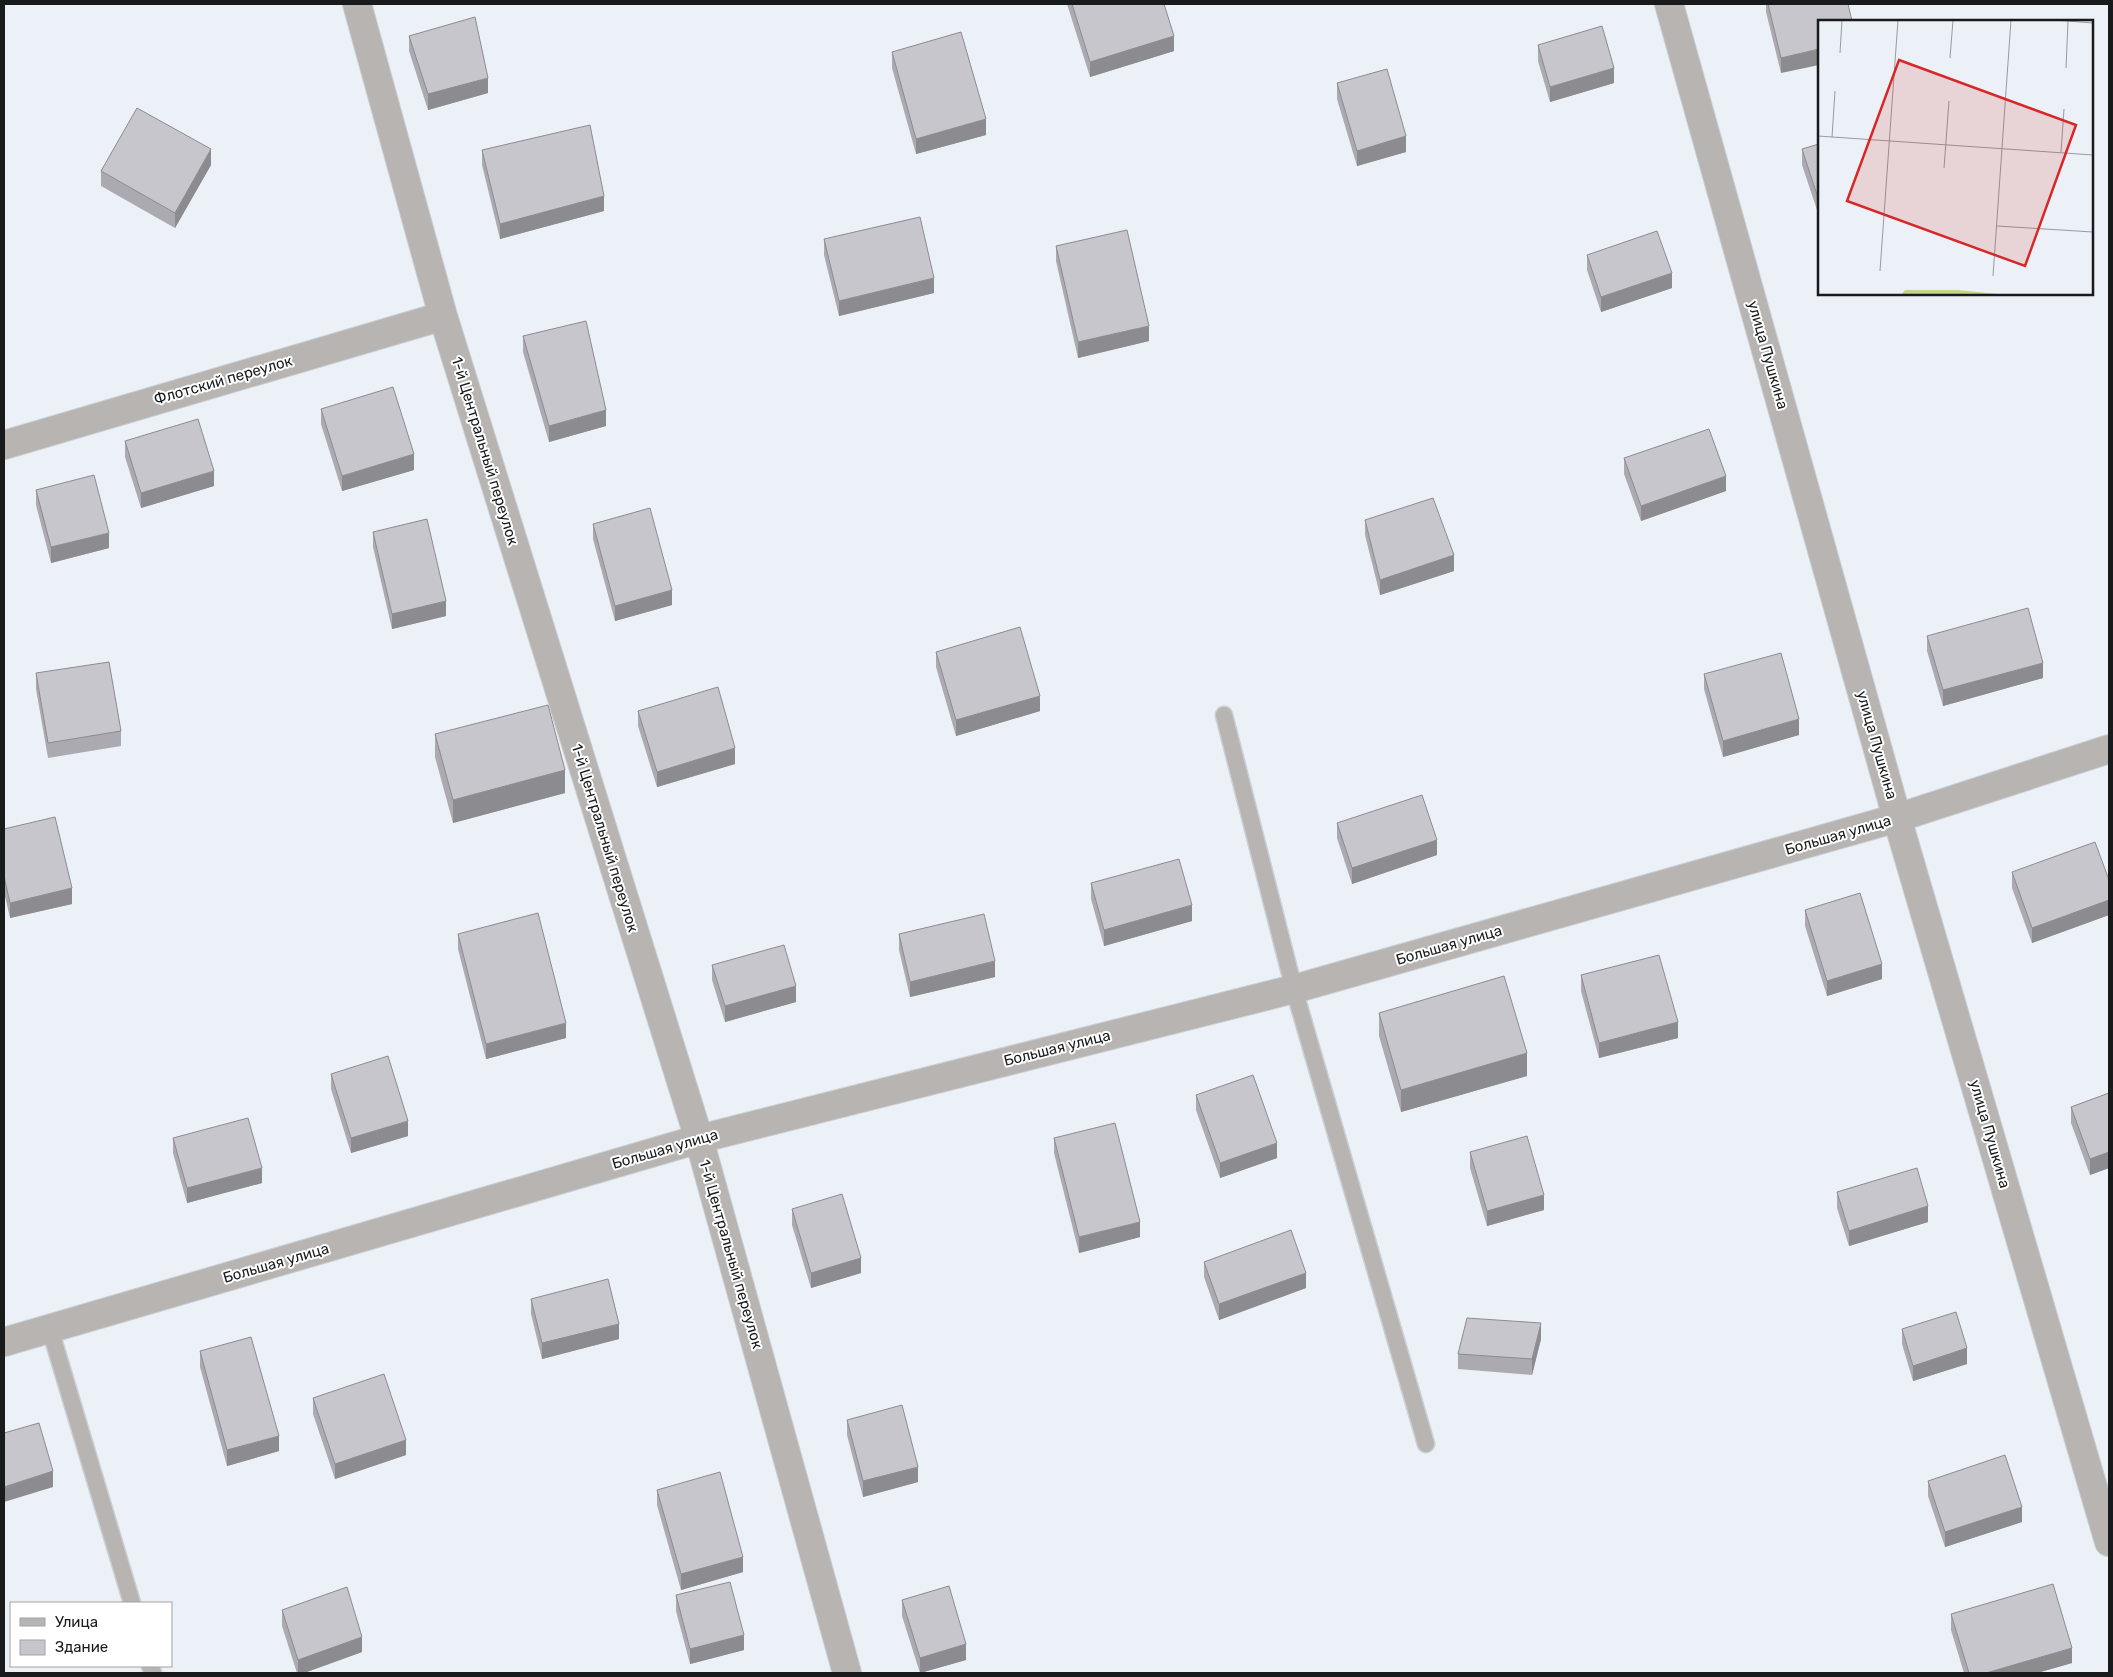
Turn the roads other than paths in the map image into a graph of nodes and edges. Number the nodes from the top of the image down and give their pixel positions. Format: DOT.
graph roads {
  1 [pos="358,4"];
  2 [pos="1670,4"];
  3 [pos="443,316"];
  4 [pos="4,445"];
  5 [pos="1224,715"];
  6 [pos="2109,749"];
  7 [pos="1897,818"];
  8 [pos="1294,989"];
  9 [pos="699,1139"];
  10 [pos="50,1329"];
  11 [pos="4,1342"];
  12 [pos="1426,1444"];
  13 [pos="2109,1542"];
  14 [pos="132,1602"];
  15 [pos="847,1673"];
  1 -- 3 [label="street, 1-й Центральный переулок"];
  2 -- 7 [label="street, улица Пушкина"];
  3 -- 4 [label="street, Флотский переулок"];
  3 -- 9 [label="street, 1-й Центральный переулок"];
  5 -- 8 [label="lane"];
  6 -- 7 [label="street, Большая улица"];
  7 -- 8 [label="street, Большая улица"];
  7 -- 13 [label="street, улица Пушкина"];
  8 -- 9 [label="street, Большая улица"];
  8 -- 12 [label="lane"];
  9 -- 10 [label="street, Большая улица"];
  9 -- 15 [label="street, 1-й Центральный переулок"];
  10 -- 11 [label="street, Большая улица"];
  10 -- 14 [label="lane"];
}
